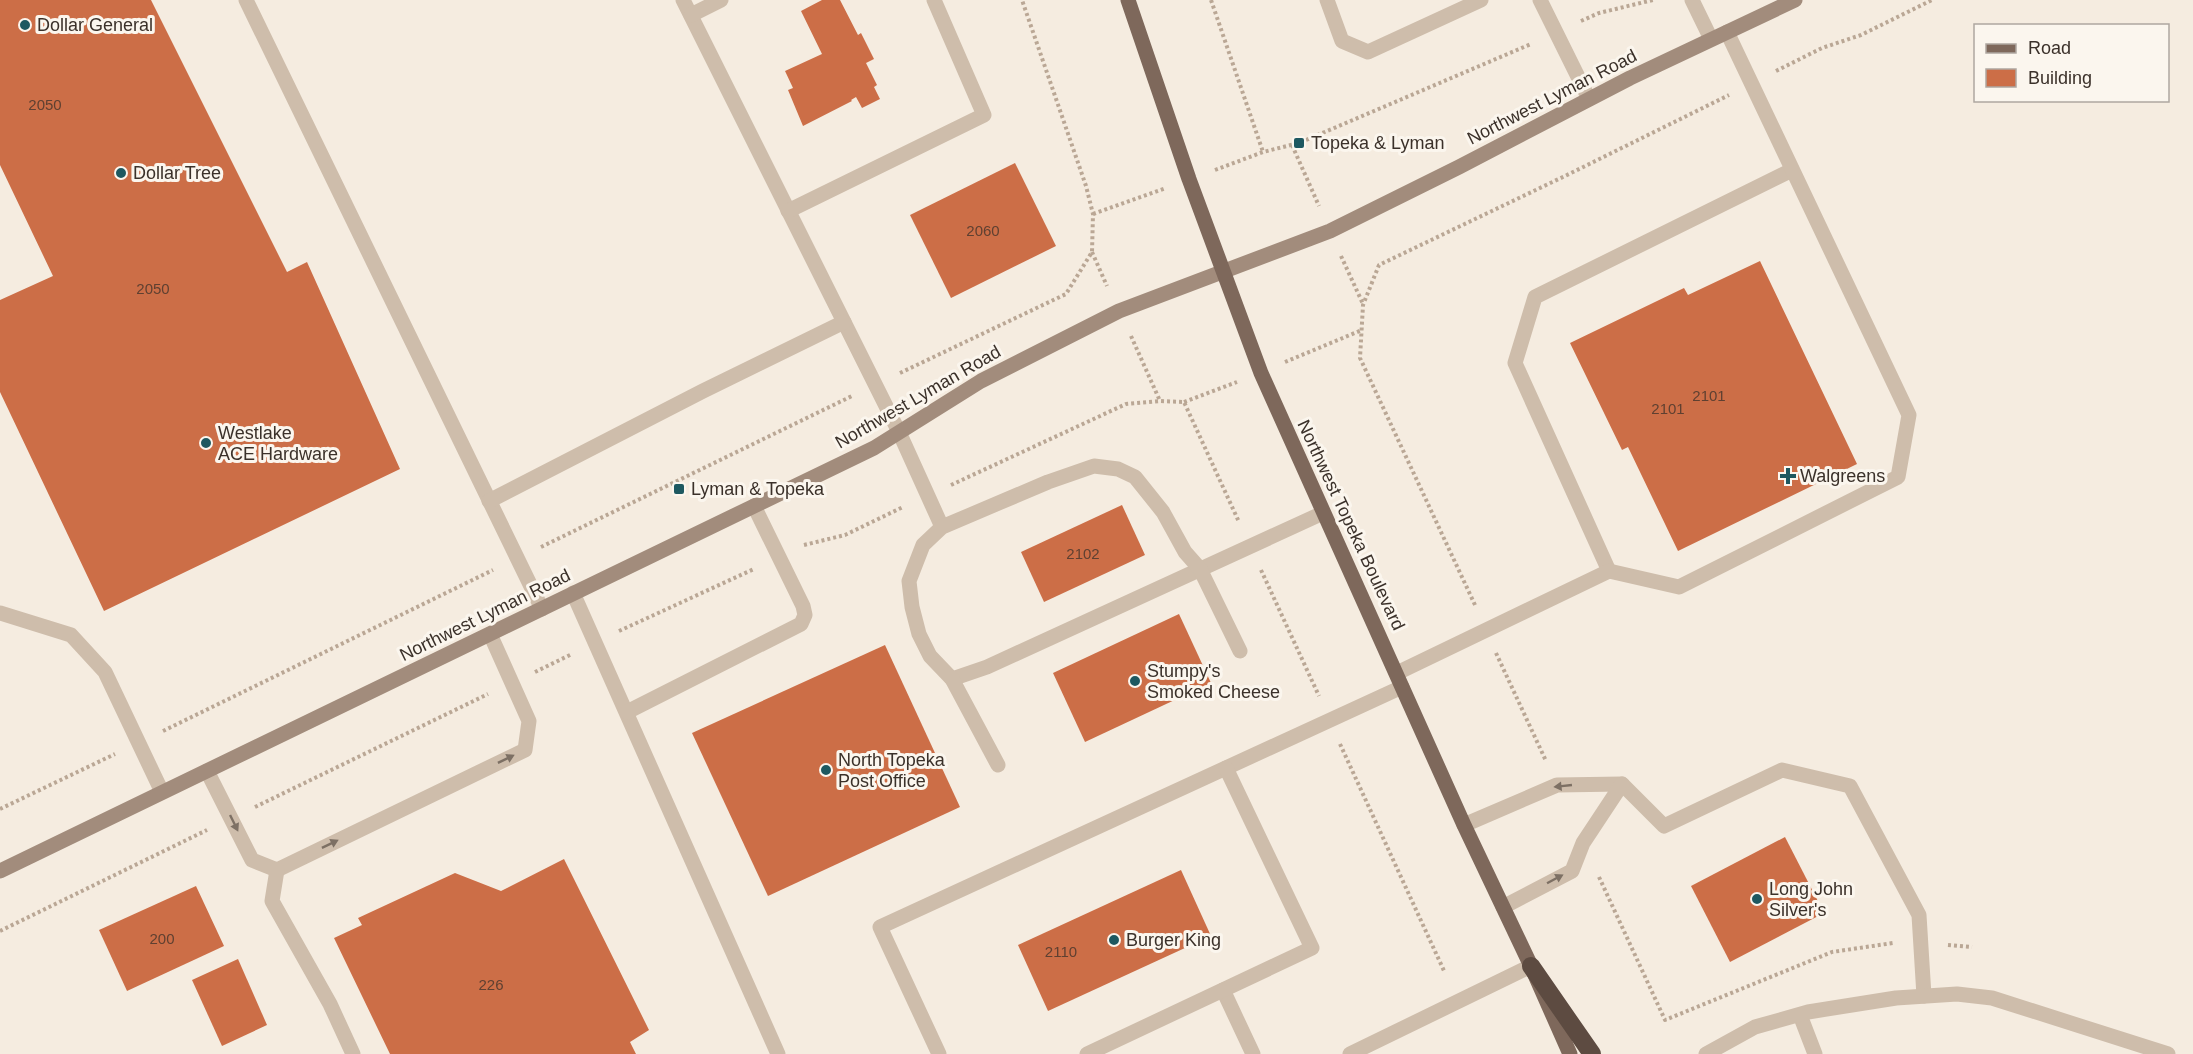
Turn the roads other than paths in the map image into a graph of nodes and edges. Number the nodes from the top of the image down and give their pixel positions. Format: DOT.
graph roads {
  1 [pos="246,0"];
  2 [pos="683,0"];
  3 [pos="722,0"];
  4 [pos="934,0"];
  5 [pos="1128,0"];
  6 [pos="1327,0"];
  7 [pos="1481,0"];
  8 [pos="1540,0"];
  9 [pos="1692,0"];
  10 [pos="1795,0"];
  11 [pos="691,15"];
  12 [pos="1727,32"];
  13 [pos="1712,39"];
  14 [pos="1589,99"];
  15 [pos="1792,170"];
  16 [pos="788,211"];
  17 [pos="1223,272"];
  18 [pos="844,322"];
  19 [pos="899,432"];
  20 [pos="489,501"];
  21 [pos="754,506"];
  22 [pos="1323,513"];
  23 [pos="942,527"];
  24 [pos="1200,569"];
  25 [pos="1609,571"];
  26 [pos="573,593"];
  27 [pos="542,609"];
  28 [pos="0,613"];
  29 [pos="490,634"];
  30 [pos="1240,651"];
  31 [pos="952,679"];
  32 [pos="1400,680"];
  33 [pos="627,712"];
  34 [pos="998,765"];
  35 [pos="1226,768"];
  36 [pos="207,771"];
  37 [pos="1622,784"];
  38 [pos="162,792"];
  39 [pos="1464,825"];
  40 [pos="277,870"];
  41 [pos="0,871"];
  42 [pos="1503,907"];
  43 [pos="1531,966"];
  44 [pos="1223,990"];
  45 [pos="1924,996"];
  46 [pos="1800,1015"];
  47 [pos="2161,1053"];
  48 [pos="353,1054"];
  49 [pos="778,1054"];
  50 [pos="939,1054"];
  51 [pos="1088,1054"];
  52 [pos="1253,1054"];
  53 [pos="1350,1054"];
  54 [pos="1570,1054"];
  55 [pos="1592,1054"];
  56 [pos="1706,1054"];
  57 [pos="1815,1054"];
  1 -- 20 [label="street"];
  2 -- 11 [label="street"];
  3 -- 11 [label="street"];
  4 -- 16 [label="street"];
  5 -- 17 [label="main road, Northwest Topeka Boulevard"];
  6 -- 7 [label="street"];
  8 -- 14 [label="street"];
  9 -- 13 [label="street"];
  10 -- 12 [label="street, Northwest Lyman Road"];
  11 -- 16 [label="street"];
  12 -- 13 [label="street, Northwest Lyman Road"];
  12 -- 15 [label="street"];
  13 -- 14 [label="street, Northwest Lyman Road"];
  14 -- 17 [label="street, Northwest Lyman Road"];
  15 -- 25 [label="street"];
  15 -- 25 [label="street"];
  16 -- 18 [label="street"];
  17 -- 19 [label="street, Northwest Lyman Road"];
  17 -- 22 [label="main road, Northwest Topeka Boulevard"];
  18 -- 19 [label="street"];
  18 -- 20 [label="street"];
  19 -- 21 [label="street, Northwest Lyman Road"];
  19 -- 23 [label="street"];
  20 -- 27 [label="street"];
  21 -- 26 [label="street, Northwest Lyman Road"];
  21 -- 33 [label="street"];
  22 -- 24 [label="street"];
  22 -- 32 [label="main road, Northwest Topeka Boulevard"];
  23 -- 24 [label="street"];
  23 -- 31 [label="street"];
  24 -- 30 [label="street"];
  24 -- 31 [label="street"];
  25 -- 32 [label="street"];
  26 -- 27 [label="street, Northwest Lyman Road"];
  26 -- 33 [label="street"];
  27 -- 29 [label="street, Northwest Lyman Road"];
  28 -- 38 [label="street"];
  29 -- 36 [label="street, Northwest Lyman Road"];
  40 -- 29 [label="street, one-way"];
  31 -- 34 [label="street"];
  32 -- 35 [label="street"];
  32 -- 39 [label="main road, Northwest Topeka Boulevard"];
  33 -- 49 [label="street"];
  35 -- 44 [label="street"];
  35 -- 50 [label="street"];
  36 -- 38 [label="street, Northwest Lyman Road"];
  36 -- 40 [label="street, one-way"];
  37 -- 39 [label="street, one-way"];
  42 -- 37 [label="street, one-way"];
  37 -- 45 [label="street"];
  38 -- 41 [label="street, Northwest Lyman Road"];
  39 -- 42 [label="main road, Northwest Topeka Boulevard"];
  40 -- 48 [label="street"];
  42 -- 43 [label="main road, Northwest Topeka Boulevard"];
  43 -- 53 [label="street"];
  43 -- 54 [label="main road, Northwest Topeka Boulevard"];
  43 -- 55 [label="highway"];
  44 -- 51 [label="street"];
  44 -- 52 [label="street"];
  45 -- 46 [label="street"];
  45 -- 47 [label="street"];
  46 -- 56 [label="street"];
  46 -- 57 [label="street"];
}
